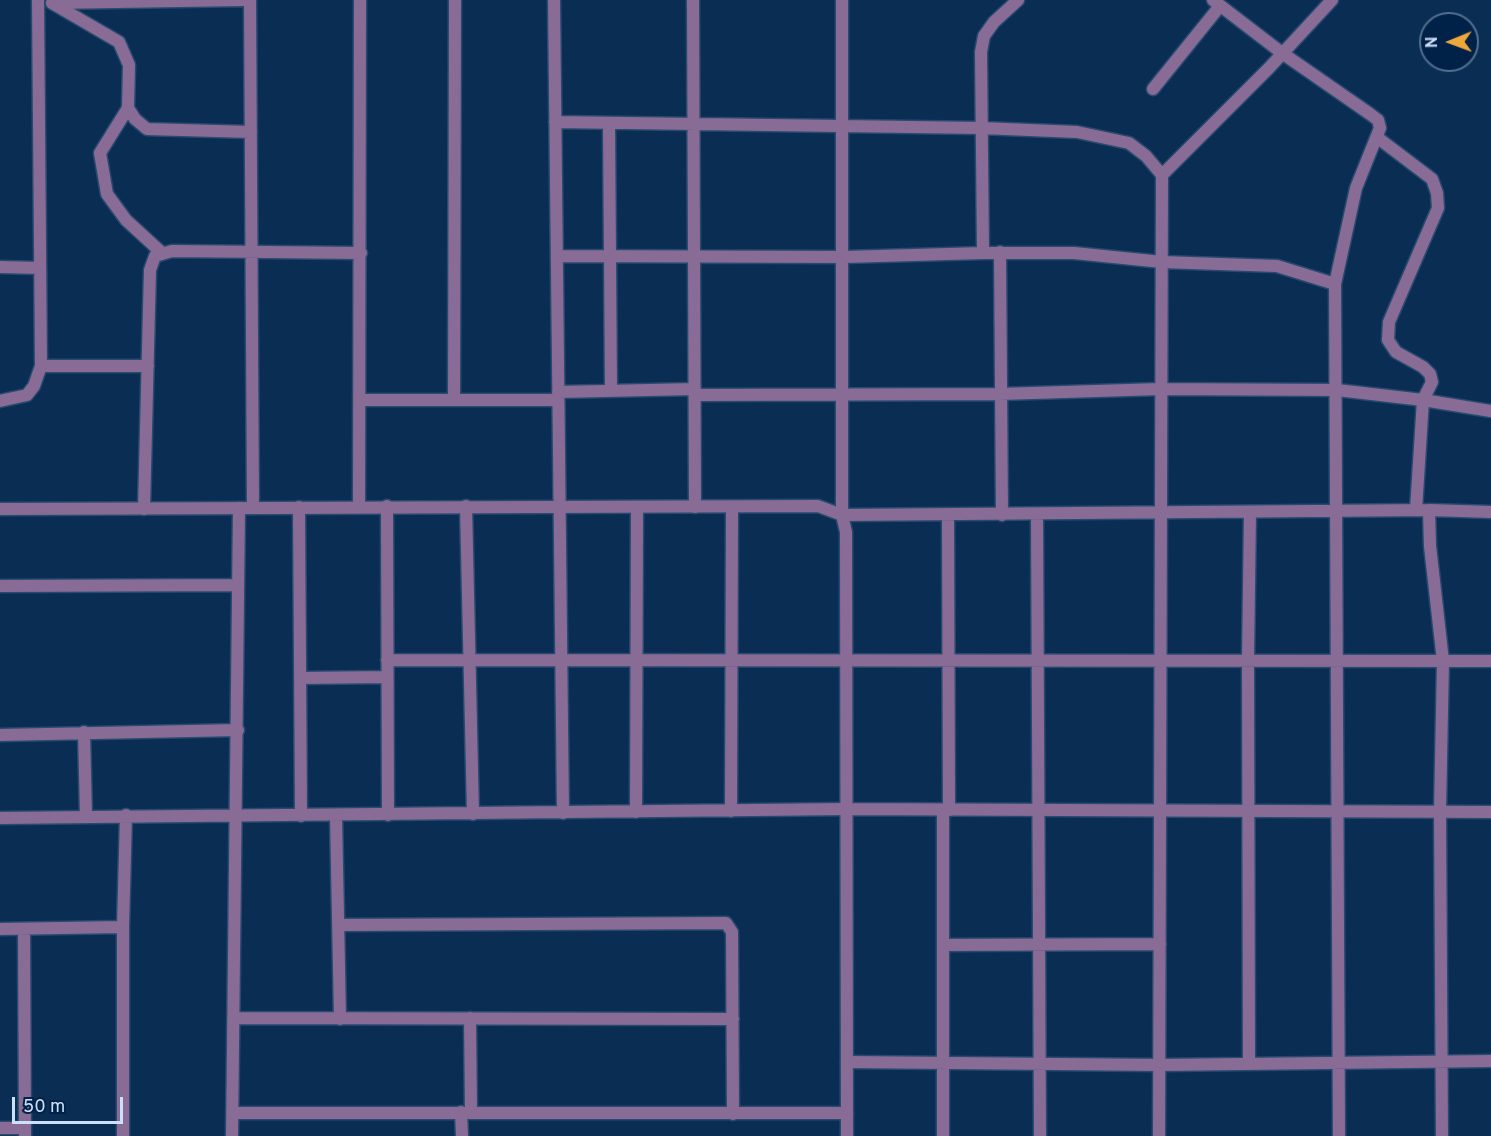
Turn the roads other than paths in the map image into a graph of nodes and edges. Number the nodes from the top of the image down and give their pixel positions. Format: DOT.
graph roads {
  1 [pos="216,0"];
  2 [pos="243,0"];
  3 [pos="250,0"];
  4 [pos="360,0"];
  5 [pos="455,0"];
  6 [pos="554,0"];
  7 [pos="693,0"];
  8 [pos="842,0"];
  9 [pos="1018,0"];
  10 [pos="1332,0"];
  11 [pos="38,2"];
  12 [pos="52,3"];
  13 [pos="1217,3"];
  14 [pos="1282,53"];
  15 [pos="1153,89"];
  16 [pos="128,108"];
  17 [pos="555,122"];
  18 [pos="609,124"];
  19 [pos="695,126"];
  20 [pos="843,127"];
  21 [pos="982,128"];
  22 [pos="251,132"];
  23 [pos="1378,138"];
  24 [pos="1162,175"];
  25 [pos="252,252"];
  26 [pos="983,252"];
  27 [pos="1000,252"];
  28 [pos="162,253"];
  29 [pos="361,253"];
  30 [pos="557,256"];
  31 [pos="844,257"];
  32 [pos="610,258"];
  33 [pos="694,258"];
  34 [pos="1162,262"];
  35 [pos="0,267"];
  36 [pos="40,268"];
  37 [pos="1335,284"];
  38 [pos="41,366"];
  39 [pos="148,366"];
  40 [pos="1160,389"];
  41 [pos="1337,390"];
  42 [pos="611,391"];
  43 [pos="695,392"];
  44 [pos="842,393"];
  45 [pos="1000,394"];
  46 [pos="558,396"];
  47 [pos="361,400"];
  48 [pos="454,400"];
  49 [pos="1423,400"];
  50 [pos="0,401"];
  51 [pos="1491,411"];
  52 [pos="359,506"];
  53 [pos="387,506"];
  54 [pos="466,506"];
  55 [pos="300,507"];
  56 [pos="560,507"];
  57 [pos="637,507"];
  58 [pos="695,507"];
  59 [pos="239,508"];
  60 [pos="253,508"];
  61 [pos="732,508"];
  62 [pos="0,509"];
  63 [pos="144,509"];
  64 [pos="1416,510"];
  65 [pos="1429,510"];
  66 [pos="1335,511"];
  67 [pos="1161,512"];
  68 [pos="1250,512"];
  69 [pos="1491,512"];
  70 [pos="1037,514"];
  71 [pos="842,515"];
  72 [pos="1002,515"];
  73 [pos="948,516"];
  74 [pos="238,585"];
  75 [pos="0,586"];
  76 [pos="950,659"];
  77 [pos="387,660"];
  78 [pos="470,660"];
  79 [pos="561,660"];
  80 [pos="636,660"];
  81 [pos="732,660"];
  82 [pos="847,660"];
  83 [pos="1037,661"];
  84 [pos="1161,661"];
  85 [pos="1248,661"];
  86 [pos="1336,661"];
  87 [pos="1443,661"];
  88 [pos="1491,661"];
  89 [pos="387,677"];
  90 [pos="300,678"];
  91 [pos="238,730"];
  92 [pos="84,732"];
  93 [pos="0,735"];
  94 [pos="846,809"];
  95 [pos="1160,809"];
  96 [pos="946,810"];
  97 [pos="1038,810"];
  98 [pos="1248,810"];
  99 [pos="731,811"];
  100 [pos="1337,811"];
  101 [pos="636,812"];
  102 [pos="1440,812"];
  103 [pos="1491,812"];
  104 [pos="563,813"];
  105 [pos="473,814"];
  106 [pos="126,815"];
  107 [pos="336,815"];
  108 [pos="388,815"];
  109 [pos="86,816"];
  110 [pos="237,816"];
  111 [pos="301,816"];
  112 [pos="0,818"];
  113 [pos="338,925"];
  114 [pos="123,927"];
  115 [pos="0,929"];
  116 [pos="24,929"];
  117 [pos="1038,944"];
  118 [pos="1160,944"];
  119 [pos="943,945"];
  120 [pos="234,1018"];
  121 [pos="470,1018"];
  122 [pos="340,1019"];
  123 [pos="734,1019"];
  124 [pos="1491,1061"];
  125 [pos="846,1062"];
  126 [pos="1338,1062"];
  127 [pos="1442,1062"];
  128 [pos="942,1064"];
  129 [pos="1249,1064"];
  130 [pos="1039,1065"];
  131 [pos="1160,1065"];
  132 [pos="466,1112"];
  133 [pos="233,1113"];
  134 [pos="847,1113"];
  135 [pos="733,1114"];
  136 [pos="0,1128"];
  137 [pos="25,1132"];
  138 [pos="123,1136"];
  139 [pos="232,1136"];
  140 [pos="462,1136"];
  141 [pos="847,1136"];
  142 [pos="943,1136"];
  143 [pos="1040,1136"];
  144 [pos="1159,1136"];
  145 [pos="1339,1136"];
  146 [pos="1442,1136"];
  1 -- 2 [label="street"];
  1 -- 12 [label="street"];
  3 -- 22 [label="street"];
  4 -- 29 [label="street"];
  5 -- 48 [label="street"];
  6 -- 17 [label="street"];
  7 -- 19 [label="street"];
  8 -- 20 [label="street"];
  9 -- 21 [label="street"];
  10 -- 14 [label="street"];
  11 -- 12 [label="street"];
  11 -- 36 [label="street"];
  12 -- 16 [label="street"];
  13 -- 14 [label="street"];
  13 -- 15 [label="street"];
  14 -- 23 [label="street"];
  14 -- 24 [label="street"];
  16 -- 22 [label="street"];
  16 -- 28 [label="street"];
  17 -- 18 [label="street"];
  17 -- 30 [label="street"];
  18 -- 19 [label="street"];
  18 -- 32 [label="street"];
  19 -- 20 [label="street"];
  19 -- 33 [label="street"];
  20 -- 21 [label="street"];
  20 -- 31 [label="street"];
  21 -- 24 [label="street"];
  21 -- 26 [label="street"];
  22 -- 25 [label="street"];
  23 -- 37 [label="street"];
  23 -- 49 [label="street"];
  24 -- 34 [label="street"];
  25 -- 28 [label="street"];
  25 -- 29 [label="street"];
  25 -- 60 [label="street"];
  26 -- 27 [label="street"];
  26 -- 31 [label="street"];
  27 -- 34 [label="street"];
  27 -- 45 [label="street"];
  28 -- 39 [label="street"];
  29 -- 47 [label="street"];
  30 -- 32 [label="street"];
  30 -- 46 [label="street"];
  31 -- 33 [label="street"];
  31 -- 44 [label="street"];
  32 -- 33 [label="street"];
  32 -- 42 [label="street"];
  33 -- 43 [label="street"];
  34 -- 37 [label="street"];
  34 -- 40 [label="street"];
  35 -- 36 [label="street"];
  36 -- 38 [label="street"];
  37 -- 41 [label="street"];
  38 -- 39 [label="street"];
  38 -- 50 [label="street"];
  39 -- 63 [label="street"];
  40 -- 41 [label="street"];
  40 -- 45 [label="street"];
  40 -- 67 [label="street"];
  41 -- 49 [label="street"];
  41 -- 66 [label="street"];
  42 -- 43 [label="street"];
  42 -- 46 [label="street"];
  43 -- 44 [label="street"];
  43 -- 58 [label="street"];
  44 -- 45 [label="street"];
  44 -- 71 [label="street"];
  45 -- 72 [label="street"];
  46 -- 48 [label="street"];
  46 -- 56 [label="street"];
  47 -- 48 [label="street"];
  47 -- 52 [label="street"];
  49 -- 51 [label="street"];
  49 -- 64 [label="street"];
  52 -- 53 [label="street"];
  52 -- 55 [label="street"];
  53 -- 54 [label="street"];
  53 -- 77 [label="street"];
  54 -- 56 [label="street"];
  54 -- 78 [label="street"];
  55 -- 60 [label="street"];
  55 -- 90 [label="street"];
  56 -- 57 [label="street"];
  56 -- 79 [label="street"];
  57 -- 58 [label="street"];
  57 -- 80 [label="street"];
  58 -- 61 [label="street"];
  59 -- 60 [label="street"];
  59 -- 63 [label="street"];
  59 -- 74 [label="street"];
  61 -- 71 [label="street"];
  61 -- 81 [label="street"];
  62 -- 63 [label="street"];
  64 -- 65 [label="street"];
  64 -- 66 [label="street"];
  65 -- 69 [label="street"];
  65 -- 87 [label="street"];
  66 -- 68 [label="street"];
  66 -- 86 [label="street"];
  67 -- 68 [label="street"];
  67 -- 70 [label="street"];
  67 -- 84 [label="street"];
  68 -- 85 [label="street"];
  70 -- 72 [label="street"];
  70 -- 83 [label="street"];
  71 -- 73 [label="street"];
  71 -- 82 [label="street"];
  72 -- 73 [label="street"];
  73 -- 76 [label="street"];
  74 -- 75 [label="street"];
  74 -- 91 [label="street"];
  76 -- 82 [label="street"];
  76 -- 83 [label="street"];
  76 -- 96 [label="street"];
  77 -- 78 [label="street"];
  77 -- 89 [label="street"];
  78 -- 79 [label="street"];
  78 -- 105 [label="street"];
  79 -- 80 [label="street"];
  79 -- 104 [label="street"];
  80 -- 81 [label="street"];
  80 -- 101 [label="street"];
  81 -- 82 [label="street"];
  81 -- 99 [label="street"];
  82 -- 94 [label="street"];
  83 -- 84 [label="street"];
  83 -- 97 [label="street"];
  84 -- 85 [label="street"];
  84 -- 95 [label="street"];
  85 -- 86 [label="street"];
  85 -- 98 [label="street"];
  86 -- 87 [label="street"];
  86 -- 100 [label="street"];
  87 -- 88 [label="street"];
  87 -- 102 [label="street"];
  89 -- 90 [label="street"];
  89 -- 108 [label="street"];
  90 -- 111 [label="street"];
  91 -- 92 [label="street"];
  91 -- 110 [label="street"];
  92 -- 93 [label="street"];
  92 -- 109 [label="street"];
  94 -- 96 [label="street"];
  94 -- 99 [label="street"];
  94 -- 125 [label="street"];
  95 -- 97 [label="street"];
  95 -- 98 [label="street"];
  95 -- 118 [label="street"];
  96 -- 97 [label="street"];
  96 -- 119 [label="street"];
  97 -- 117 [label="street"];
  98 -- 100 [label="street"];
  98 -- 129 [label="street"];
  99 -- 101 [label="street"];
  100 -- 102 [label="street"];
  100 -- 126 [label="street"];
  101 -- 104 [label="street"];
  102 -- 103 [label="street"];
  102 -- 127 [label="street"];
  104 -- 105 [label="street"];
  105 -- 108 [label="street"];
  106 -- 109 [label="street"];
  106 -- 110 [label="street"];
  106 -- 114 [label="street"];
  107 -- 108 [label="street"];
  107 -- 111 [label="street"];
  107 -- 113 [label="street"];
  109 -- 112 [label="street"];
  110 -- 111 [label="street"];
  110 -- 120 [label="street"];
  113 -- 122 [label="street"];
  113 -- 123 [label="street"];
  114 -- 116 [label="street"];
  114 -- 138 [label="street"];
  115 -- 116 [label="street"];
  116 -- 137 [label="street"];
  117 -- 118 [label="street"];
  117 -- 119 [label="street"];
  117 -- 130 [label="street"];
  118 -- 131 [label="street"];
  119 -- 128 [label="street"];
  120 -- 122 [label="street"];
  120 -- 133 [label="street"];
  121 -- 122 [label="street"];
  121 -- 123 [label="street"];
  121 -- 132 [label="street"];
  123 -- 135 [label="street"];
  124 -- 127 [label="street"];
  125 -- 128 [label="street"];
  125 -- 134 [label="street"];
  126 -- 127 [label="street"];
  126 -- 129 [label="street"];
  126 -- 145 [label="street"];
  127 -- 146 [label="street"];
  128 -- 130 [label="street"];
  128 -- 142 [label="street"];
  129 -- 131 [label="street"];
  130 -- 131 [label="street"];
  130 -- 143 [label="street"];
  131 -- 144 [label="street"];
  132 -- 133 [label="street"];
  132 -- 135 [label="street"];
  132 -- 140 [label="street"];
  133 -- 139 [label="street"];
  134 -- 135 [label="street"];
  134 -- 141 [label="street"];
  136 -- 137 [label="street"];
}
